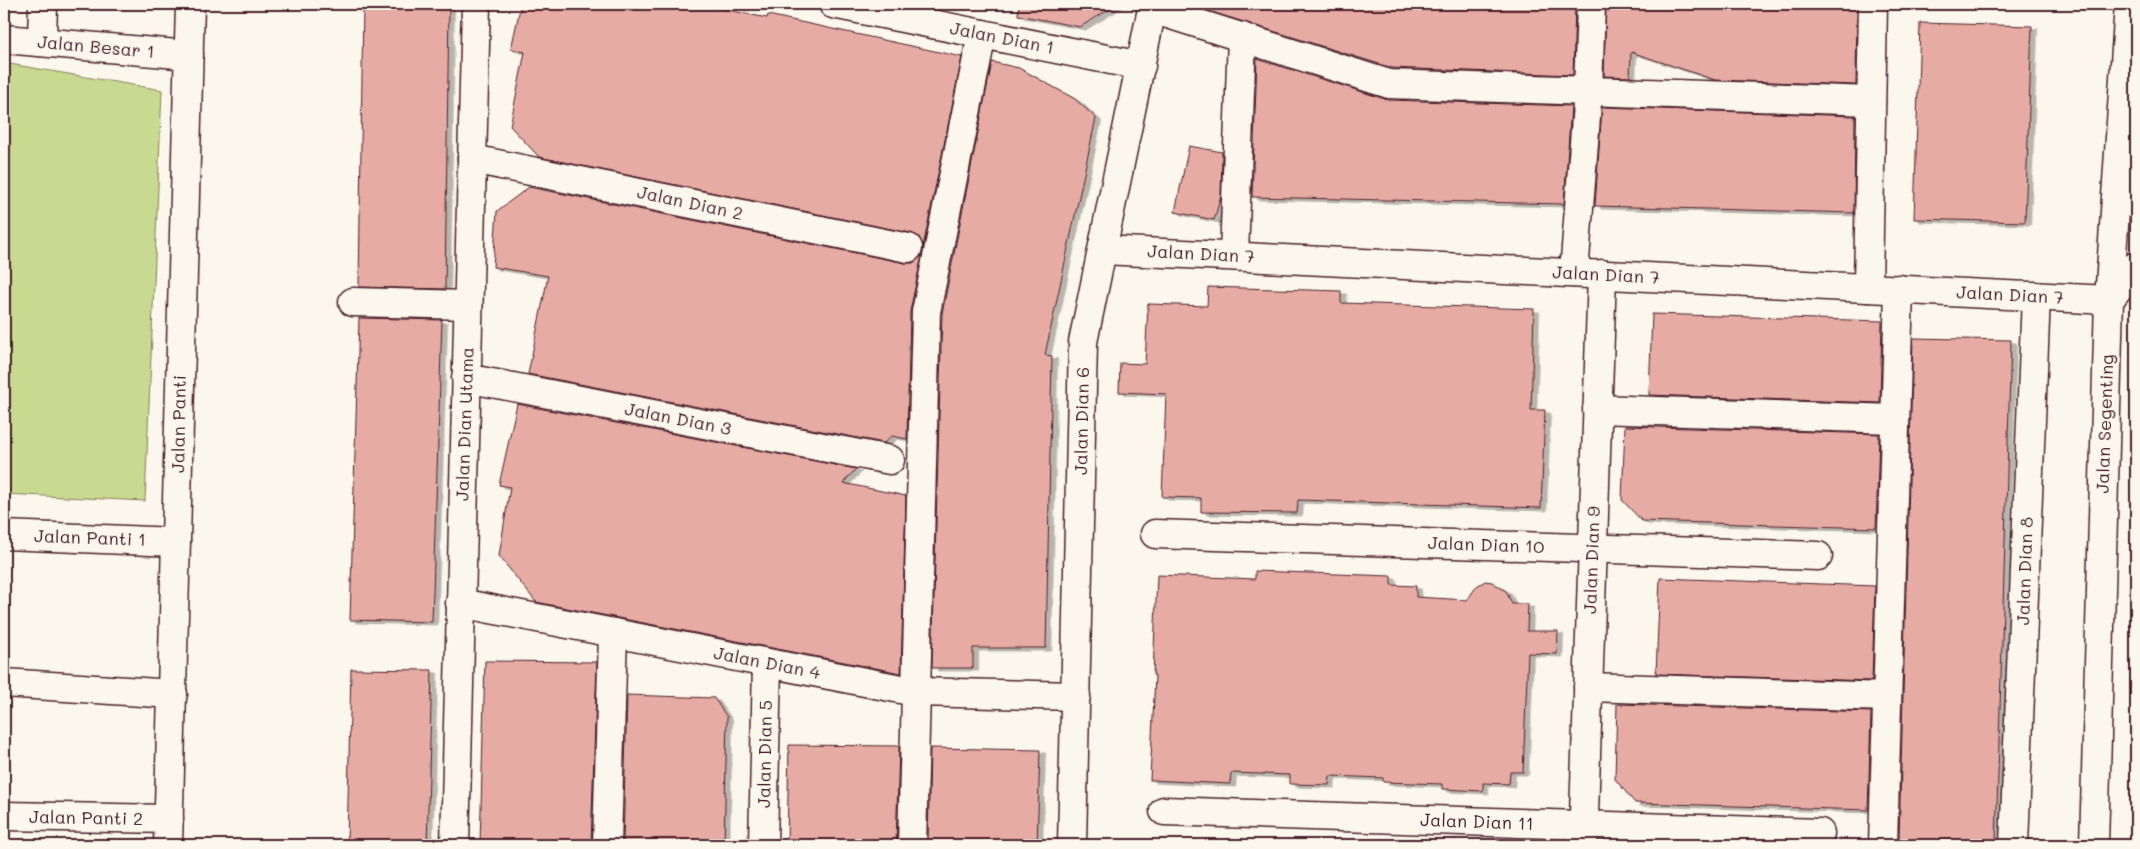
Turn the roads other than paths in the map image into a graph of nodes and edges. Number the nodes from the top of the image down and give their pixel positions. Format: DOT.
graph roads {
  1 [pos="43,4"];
  2 [pos="190,4"];
  3 [pos="476,4"];
  4 [pos="833,4"];
  5 [pos="1591,4"];
  6 [pos="1874,4"];
  7 [pos="2129,4"];
  8 [pos="1153,7"];
  9 [pos="982,34"];
  10 [pos="1242,37"];
  11 [pos="4,39"];
  12 [pos="42,42"];
  13 [pos="189,55"];
  14 [pos="1141,66"];
  15 [pos="1588,91"];
  16 [pos="1871,101"];
  17 [pos="472,159"];
  18 [pos="908,248"];
  19 [pos="1103,250"];
  20 [pos="1234,256"];
  21 [pos="2136,266"];
  22 [pos="1574,273"];
  23 [pos="1602,274"];
  24 [pos="1868,288"];
  25 [pos="1899,289"];
  26 [pos="2036,296"];
  27 [pos="2109,300"];
  28 [pos="353,302"];
  29 [pos="468,306"];
  30 [pos="466,378"];
  31 [pos="1597,409"];
  32 [pos="1895,419"];
  33 [pos="890,460"];
  34 [pos="1155,534"];
  35 [pos="4,535"];
  36 [pos="176,542"];
  37 [pos="1592,548"];
  38 [pos="1818,556"];
  39 [pos="460,603"];
  40 [pos="613,633"];
  41 [pos="767,663"];
  42 [pos="4,683"];
  43 [pos="1588,687"];
  44 [pos="916,692"];
  45 [pos="173,694"];
  46 [pos="1076,696"];
  47 [pos="1887,697"];
  48 [pos="1164,811"];
  49 [pos="4,816"];
  50 [pos="169,832"];
  51 [pos="1820,833"];
  52 [pos="1584,835"];
  53 [pos="455,845"];
  54 [pos="607,845"];
  55 [pos="763,845"];
  56 [pos="912,845"];
  57 [pos="1072,845"];
  58 [pos="1883,845"];
  59 [pos="2014,845"];
  60 [pos="2094,845"];
  1 -- 12 [label="street"];
  2 -- 13 [label="street, Jalan Panti"];
  3 -- 17 [label="street, Jalan Dian Utama"];
  4 -- 9 [label="street, Jalan Dian 1"];
  5 -- 15 [label="street"];
  6 -- 16 [label="street"];
  7 -- 27 [label="street, Jalan Segenting"];
  8 -- 10 [label="street"];
  8 -- 14 [label="street, Jalan Dian 6"];
  9 -- 14 [label="street, Jalan Dian 1"];
  9 -- 44 [label="street"];
  10 -- 15 [label="street"];
  10 -- 20 [label="street"];
  11 -- 12 [label="street, Jalan Besar 1"];
  12 -- 13 [label="street, Jalan Besar 1"];
  13 -- 36 [label="street, Jalan Panti"];
  14 -- 19 [label="street, Jalan Dian 6"];
  15 -- 16 [label="street"];
  15 -- 22 [label="street"];
  16 -- 24 [label="street"];
  17 -- 18 [label="street, Jalan Dian 2"];
  17 -- 29 [label="street, Jalan Dian Utama"];
  19 -- 20 [label="street, Jalan Dian 7"];
  19 -- 46 [label="street, Jalan Dian 6"];
  20 -- 22 [label="street, Jalan Dian 7"];
  21 -- 27 [label="street"];
  22 -- 23 [label="street, Jalan Dian 7"];
  23 -- 24 [label="street, Jalan Dian 7"];
  23 -- 31 [label="street, Jalan Dian 9"];
  24 -- 25 [label="street, Jalan Dian 7"];
  25 -- 26 [label="street, Jalan Dian 7"];
  25 -- 32 [label="street"];
  26 -- 27 [label="street, Jalan Dian 7"];
  26 -- 59 [label="street, Jalan Dian 8"];
  27 -- 60 [label="street, Jalan Segenting"];
  28 -- 29 [label="street"];
  29 -- 30 [label="street, Jalan Dian Utama"];
  30 -- 33 [label="street, Jalan Dian 3"];
  30 -- 39 [label="street, Jalan Dian Utama"];
  31 -- 32 [label="street"];
  31 -- 37 [label="street, Jalan Dian 9"];
  32 -- 47 [label="street"];
  34 -- 37 [label="street, Jalan Dian 10"];
  35 -- 36 [label="street, Jalan Panti 1"];
  36 -- 45 [label="street, Jalan Panti"];
  37 -- 38 [label="street, Jalan Dian 10"];
  37 -- 43 [label="street, Jalan Dian 9"];
  39 -- 40 [label="street, Jalan Dian 4"];
  39 -- 53 [label="street, Jalan Dian Utama"];
  40 -- 41 [label="street, Jalan Dian 4"];
  40 -- 54 [label="street"];
  41 -- 44 [label="street, Jalan Dian 4"];
  41 -- 55 [label="street, Jalan Dian 5"];
  42 -- 45 [label="street"];
  43 -- 47 [label="street"];
  43 -- 52 [label="street, Jalan Dian 9"];
  44 -- 46 [label="street, Jalan Dian 4"];
  44 -- 56 [label="street"];
  45 -- 50 [label="street, Jalan Panti"];
  46 -- 57 [label="street, Jalan Dian 6"];
  47 -- 58 [label="street"];
  48 -- 52 [label="street, Jalan Dian 11"];
  49 -- 50 [label="street, Jalan Panti 2"];
  51 -- 52 [label="street, Jalan Dian 11"];
}
